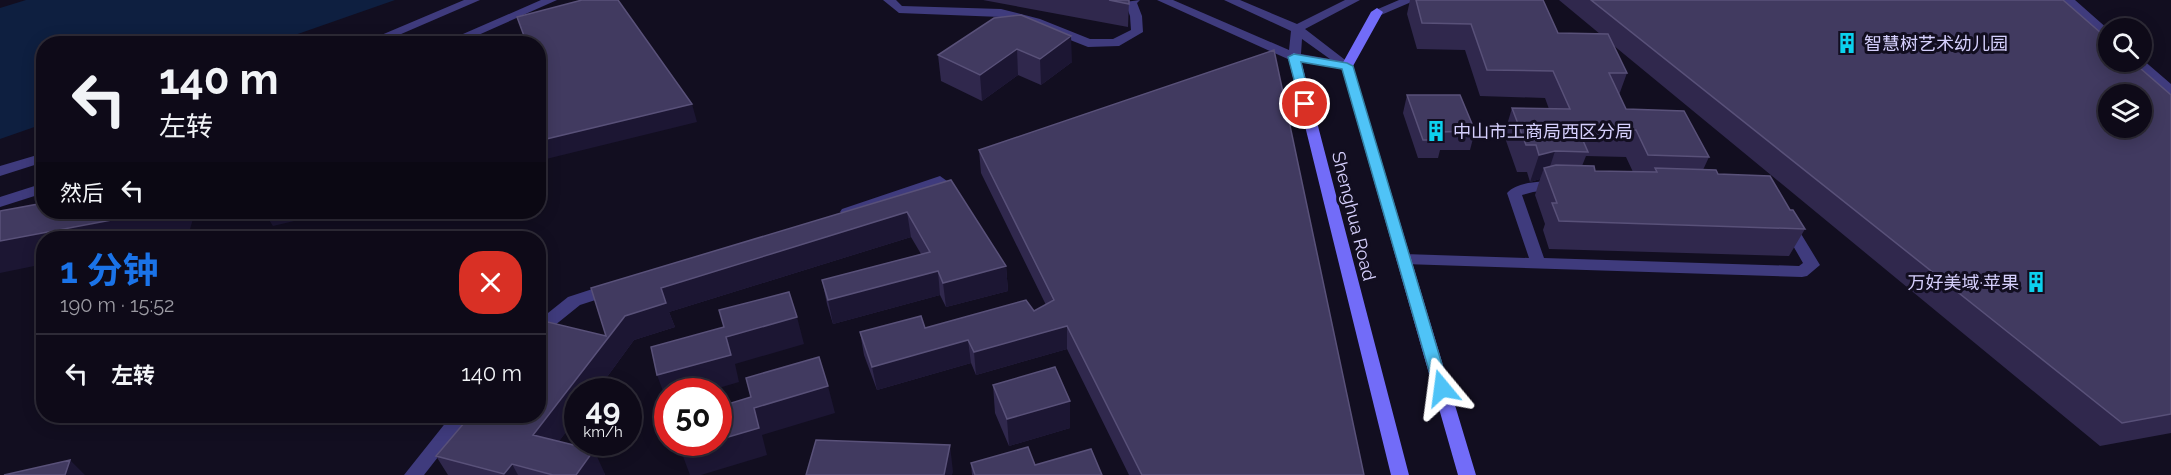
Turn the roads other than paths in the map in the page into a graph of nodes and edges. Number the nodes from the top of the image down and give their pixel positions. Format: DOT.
graph roads {
  1 [pos="474,0"];
  2 [pos="551,0"];
  3 [pos="889,0"];
  4 [pos="1134,0"];
  5 [pos="1163,0"];
  6 [pos="1230,0"];
  7 [pos="1354,0"];
  8 [pos="1410,0"];
  9 [pos="2068,0"];
  10 [pos="1377,12"];
  11 [pos="2098,26"];
  12 [pos="1297,29"];
  13 [pos="386,36"];
  14 [pos="465,36"];
  15 [pos="1294,57"];
  16 [pos="1347,66"];
  17 [pos="2149,72"];
  18 [pos="2171,91"];
  19 [pos="36,160"];
  20 [pos="0,171"];
  21 [pos="940,181"];
  22 [pos="1569,186"];
  23 [pos="36,191"];
  24 [pos="0,202"];
  25 [pos="1778,207"];
  26 [pos="829,218"];
  27 [pos="1404,259"];
  28 [pos="1538,263"];
  29 [pos="629,283"];
  30 [pos="546,323"];
  31 [pos="455,423"];
  32 [pos="413,475"];
  33 [pos="1400,475"];
  34 [pos="1467,475"];
  1 -- 13 [label="street"];
  2 -- 14 [label="street"];
  3 -- 4 [label="street"];
  5 -- 15 [label="street"];
  6 -- 12 [label="street"];
  7 -- 12 [label="street"];
  8 -- 10 [label="street"];
  9 -- 11 [label="street"];
  10 -- 16 [label="main road"];
  12 -- 15 [label="street, Shenghua Road"];
  12 -- 16 [label="street"];
  15 -- 16 [label="street"];
  15 -- 33 [label="main road, Shenghua Road"];
  16 -- 27 [label="main road, Shenghua Road"];
  17 -- 18 [label="street"];
  19 -- 20 [label="street"];
  21 -- 26 [label="street"];
  22 -- 28 [label="street"];
  23 -- 24 [label="street"];
  25 -- 28 [label="street"];
  27 -- 28 [label="street"];
  27 -- 34 [label="main road, Shenghua Road"];
  29 -- 30 [label="street"];
  31 -- 32 [label="street"];
}
